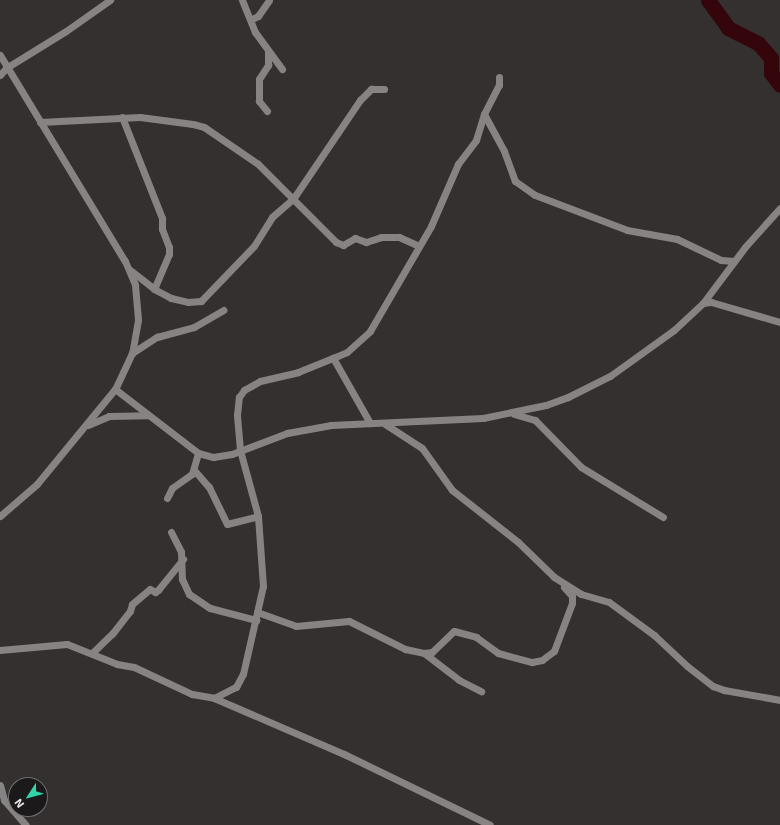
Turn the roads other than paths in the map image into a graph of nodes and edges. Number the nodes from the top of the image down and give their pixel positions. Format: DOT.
graph roads {
  1 [pos="110,0"];
  2 [pos="242,0"];
  3 [pos="269,0"];
  4 [pos="252,19"];
  5 [pos="268,50"];
  6 [pos="0,55"];
  7 [pos="6,68"];
  8 [pos="282,69"];
  9 [pos="0,75"];
  10 [pos="500,77"];
  11 [pos="384,89"];
  12 [pos="266,111"];
  13 [pos="484,114"];
  14 [pos="122,118"];
  15 [pos="40,122"];
  16 [pos="293,199"];
  17 [pos="780,208"];
  18 [pos="419,246"];
  19 [pos="734,261"];
  20 [pos="128,269"];
  21 [pos="154,289"];
  22 [pos="703,303"];
  23 [pos="223,310"];
  24 [pos="780,322"];
  25 [pos="132,353"];
  26 [pos="333,358"];
  27 [pos="115,389"];
  28 [pos="512,414"];
  29 [pos="148,415"];
  30 [pos="370,423"];
  31 [pos="384,423"];
  32 [pos="81,430"];
  33 [pos="240,450"];
  34 [pos="198,454"];
  35 [pos="194,470"];
  36 [pos="167,498"];
  37 [pos="0,516"];
  38 [pos="258,516"];
  39 [pos="663,517"];
  40 [pos="171,532"];
  41 [pos="183,559"];
  42 [pos="554,577"];
  43 [pos="257,612"];
  44 [pos="256,620"];
  45 [pos="0,650"];
  46 [pos="92,653"];
  47 [pos="424,653"];
  48 [pos="481,691"];
  49 [pos="214,698"];
  50 [pos="780,700"];
  51 [pos="0,785"];
  52 [pos="26,825"];
  53 [pos="490,825"];
  1 -- 7 [label="street"];
  2 -- 4 [label="street"];
  3 -- 4 [label="street"];
  4 -- 5 [label="street"];
  5 -- 8 [label="street"];
  5 -- 12 [label="street"];
  6 -- 7 [label="street"];
  7 -- 9 [label="street"];
  7 -- 15 [label="street"];
  10 -- 13 [label="street"];
  11 -- 16 [label="street"];
  13 -- 18 [label="street"];
  13 -- 19 [label="street"];
  14 -- 15 [label="street"];
  14 -- 16 [label="street"];
  14 -- 21 [label="street"];
  15 -- 20 [label="street"];
  16 -- 18 [label="street"];
  16 -- 21 [label="street"];
  17 -- 19 [label="street"];
  18 -- 26 [label="street"];
  19 -- 22 [label="street"];
  20 -- 21 [label="street"];
  20 -- 25 [label="street"];
  22 -- 24 [label="street"];
  22 -- 28 [label="street"];
  23 -- 25 [label="street"];
  25 -- 27 [label="street"];
  26 -- 30 [label="street"];
  26 -- 33 [label="street"];
  27 -- 29 [label="street"];
  27 -- 32 [label="street"];
  28 -- 31 [label="street"];
  28 -- 39 [label="street"];
  29 -- 32 [label="street"];
  29 -- 34 [label="street"];
  30 -- 31 [label="street"];
  30 -- 33 [label="street"];
  31 -- 42 [label="street"];
  32 -- 37 [label="street"];
  33 -- 34 [label="street"];
  33 -- 38 [label="street"];
  34 -- 35 [label="street"];
  35 -- 36 [label="street"];
  35 -- 38 [label="street"];
  38 -- 43 [label="street"];
  40 -- 41 [label="street"];
  41 -- 44 [label="street"];
  41 -- 46 [label="street"];
  42 -- 47 [label="street"];
  42 -- 50 [label="street"];
  43 -- 44 [label="street"];
  43 -- 47 [label="street"];
  44 -- 49 [label="street"];
  45 -- 46 [label="street"];
  46 -- 49 [label="street"];
  47 -- 48 [label="street"];
  49 -- 53 [label="street"];
  51 -- 52 [label="street"];
}
